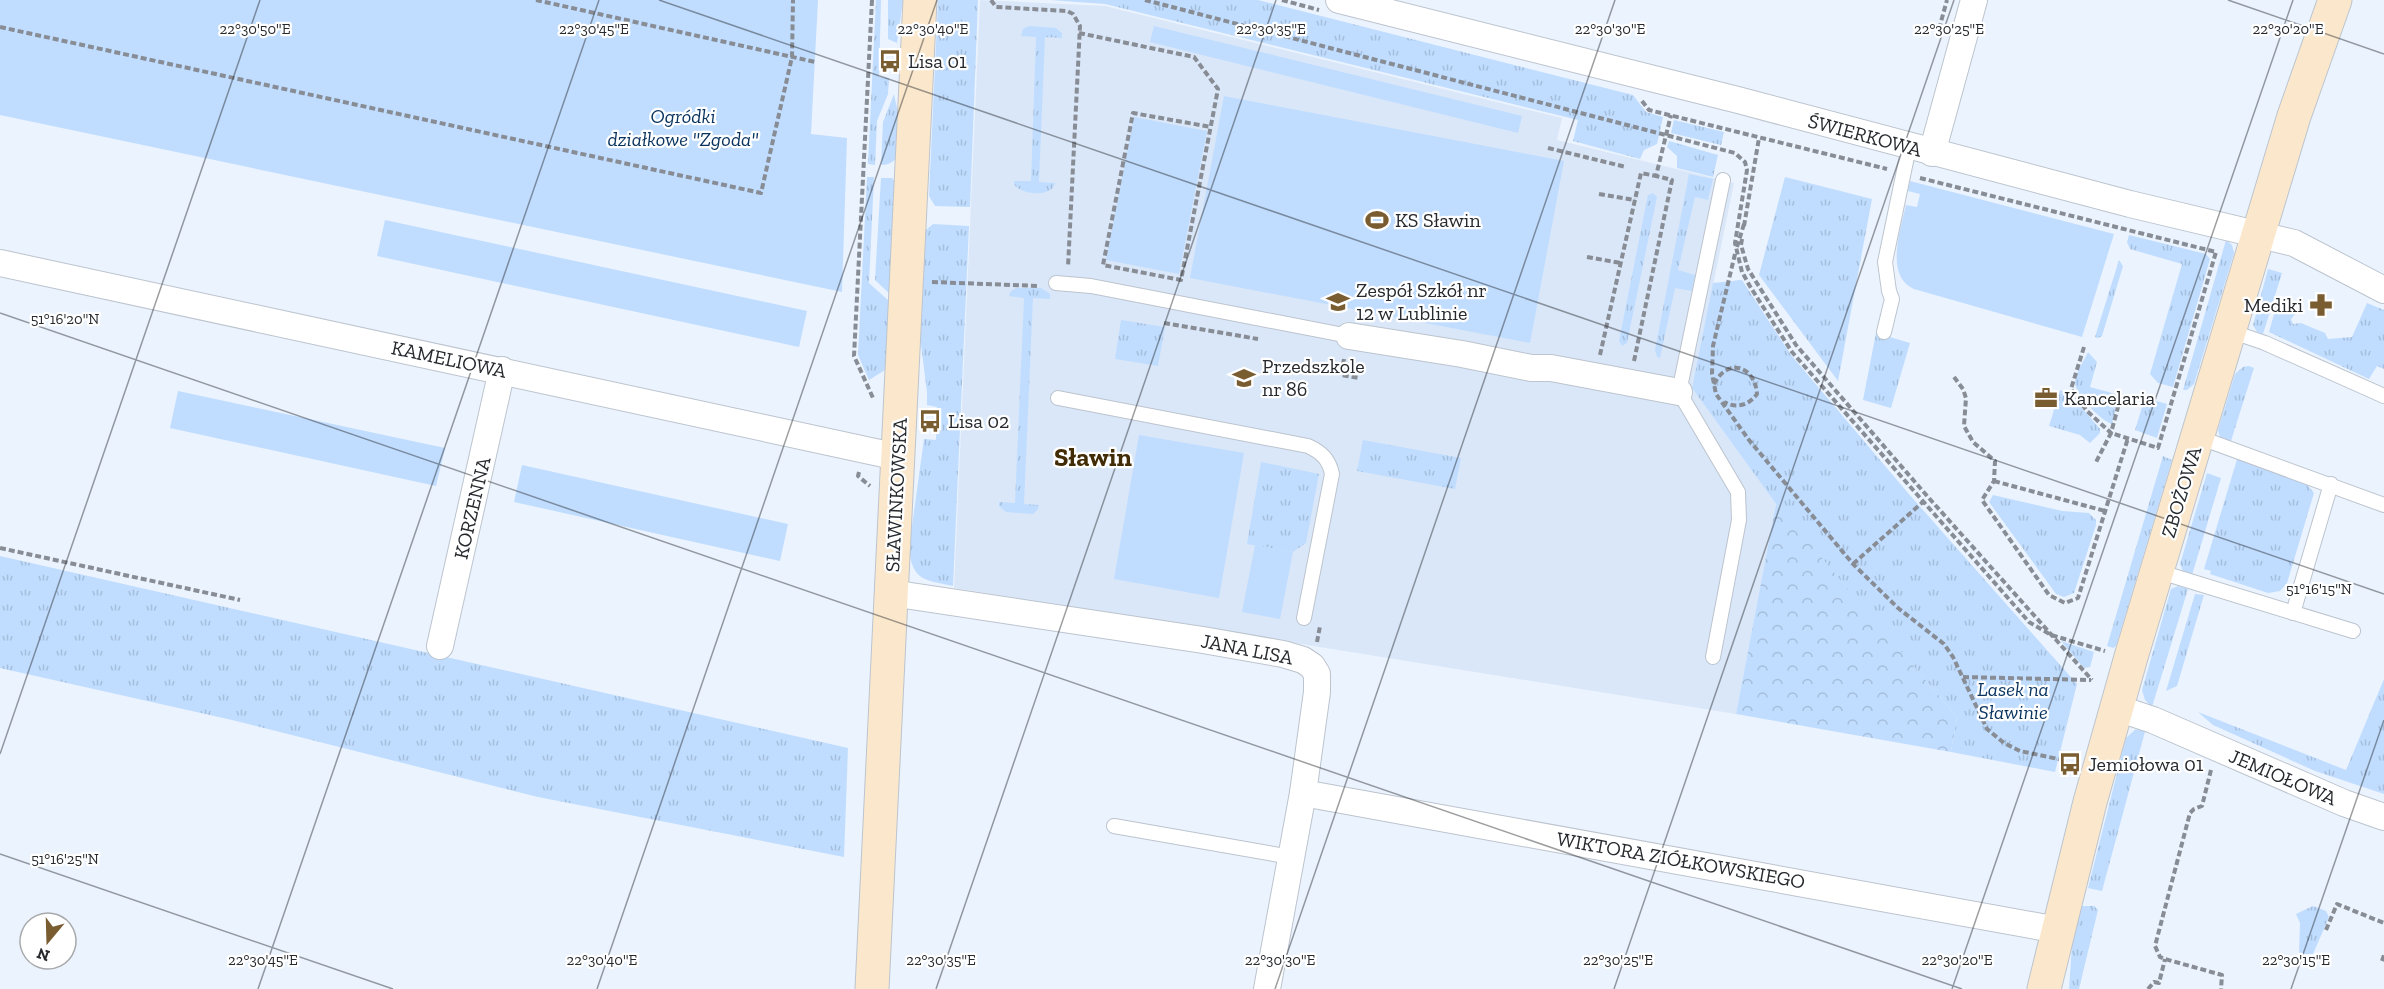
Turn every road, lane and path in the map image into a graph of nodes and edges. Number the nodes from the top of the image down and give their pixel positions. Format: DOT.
graph roads {
  1 [pos="536,0"];
  2 [pos="793,0"];
  3 [pos="872,0"];
  4 [pos="920,0"];
  5 [pos="991,0"];
  6 [pos="1145,0"];
  7 [pos="1282,0"];
  8 [pos="1974,0"];
  9 [pos="2335,0"];
  10 [pos="1333,6"];
  11 [pos="0,27"];
  12 [pos="1079,33"];
  13 [pos="792,57"];
  14 [pos="815,62"];
  15 [pos="1641,100"];
  16 [pos="1671,115"];
  17 [pos="1211,127"];
  18 [pos="1665,136"];
  19 [pos="1759,138"];
  20 [pos="1548,148"];
  21 [pos="1921,150"];
  22 [pos="1626,167"];
  23 [pos="1902,173"];
  24 [pos="1656,176"];
  25 [pos="1723,180"];
  26 [pos="1599,194"];
  27 [pos="1635,200"];
  28 [pos="1744,224"];
  29 [pos="2259,234"];
  30 [pos="1736,250"];
  31 [pos="1587,257"];
  32 [pos="0,263"];
  33 [pos="1621,263"];
  34 [pos="930,282"];
  35 [pos="1056,283"];
  36 [pos="1072,284"];
  37 [pos="2384,290"];
  38 [pos="1164,323"];
  39 [pos="2230,331"];
  40 [pos="1884,332"];
  41 [pos="1349,336"];
  42 [pos="1266,340"];
  43 [pos="2084,347"];
  44 [pos="502,370"];
  45 [pos="1595,376"];
  46 [pos="1954,377"];
  47 [pos="1359,378"];
  48 [pos="1629,382"];
  49 [pos="1714,384"];
  50 [pos="1679,392"];
  51 [pos="2121,396"];
  52 [pos="2384,396"];
  53 [pos="1058,398"];
  54 [pos="1720,400"];
  55 [pos="875,405"];
  56 [pos="2111,433"];
  57 [pos="2198,436"];
  58 [pos="2128,438"];
  59 [pos="864,450"];
  60 [pos="898,457"];
  61 [pos="2095,464"];
  62 [pos="1994,481"];
  63 [pos="2331,484"];
  64 [pos="896,497"];
  65 [pos="1928,497"];
  66 [pos="1923,501"];
  67 [pos="2384,505"];
  68 [pos="2105,511"];
  69 [pos="0,548"];
  70 [pos="1853,564"];
  71 [pos="2157,571"];
  72 [pos="891,593"];
  73 [pos="240,600"];
  74 [pos="2293,613"];
  75 [pos="1304,618"];
  76 [pos="2354,630"];
  77 [pos="2050,635"];
  78 [pos="440,646"];
  79 [pos="1713,657"];
  80 [pos="2131,657"];
  81 [pos="1963,677"];
  82 [pos="2116,708"];
  83 [pos="2063,760"];
  84 [pos="2212,766"];
  85 [pos="1303,793"];
  86 [pos="2384,817"];
  87 [pos="1114,826"];
  88 [pos="1291,857"];
  89 [pos="2384,923"];
  90 [pos="2058,930"];
  91 [pos="2326,930"];
  92 [pos="2384,955"];
  93 [pos="2165,959"];
  94 [pos="2382,961"];
  95 [pos="872,989"];
  96 [pos="1267,989"];
  97 [pos="2044,989"];
  98 [pos="2148,989"];
  99 [pos="2221,989"];
  1 -- 13 [label="path"];
  2 -- 13 [label="path"];
  3 -- 55 [label="path"];
  4 -- 60 [label="street, SŁAWINKOWSKA"];
  5 -- 12 [label="path"];
  6 -- 18 [label="path"];
  7 -- 10 [label="path"];
  8 -- 21 [label="street"];
  9 -- 29 [label="street, ZBOŻOWA"];
  10 -- 21 [label="street, ŚWIERKOWA"];
  11 -- 13 [label="path"];
  12 -- 17 [label="path"];
  12 -- 36 [label="path"];
  13 -- 14 [label="path"];
  15 -- 16 [label="path"];
  16 -- 18 [label="path"];
  16 -- 19 [label="path"];
  17 -- 17 [label="path"];
  18 -- 24 [label="path"];
  18 -- 30 [label="path"];
  19 -- 23 [label="path"];
  19 -- 28 [label="path"];
  20 -- 22 [label="path"];
  21 -- 23 [label="lane"];
  21 -- 29 [label="street, ŚWIERKOWA"];
  23 -- 40 [label="lane"];
  23 -- 58 [label="path"];
  24 -- 27 [label="path"];
  24 -- 48 [label="path"];
  25 -- 50 [label="lane"];
  26 -- 27 [label="path"];
  27 -- 33 [label="path"];
  28 -- 30 [label="path"];
  28 -- 65 [label="path"];
  29 -- 37 [label="street, ŚWIERKOWA"];
  29 -- 39 [label="street, ZBOŻOWA"];
  30 -- 49 [label="path"];
  30 -- 66 [label="path"];
  31 -- 33 [label="path"];
  32 -- 44 [label="street, KAMELIOWA"];
  33 -- 45 [label="path"];
  34 -- 36 [label="path"];
  35 -- 36 [label="lane"];
  36 -- 41 [label="lane"];
  38 -- 42 [label="path"];
  39 -- 52 [label="lane"];
  39 -- 57 [label="street, ZBOŻOWA"];
  41 -- 45 [label="street"];
  41 -- 47 [label="path"];
  43 -- 56 [label="path"];
  44 -- 59 [label="street, KAMELIOWA"];
  44 -- 78 [label="street, KORZENNA"];
  45 -- 48 [label="street"];
  46 -- 62 [label="path"];
  48 -- 50 [label="street"];
  49 -- 54 [label="path"];
  49 -- 54 [label="path"];
  50 -- 79 [label="lane"];
  51 -- 56 [label="path"];
  53 -- 75 [label="lane"];
  54 -- 70 [label="path"];
  56 -- 58 [label="path"];
  56 -- 61 [label="path"];
  57 -- 63 [label="lane"];
  57 -- 71 [label="street, ZBOŻOWA"];
  58 -- 68 [label="path"];
  59 -- 60 [label="street, KAMELIOWA"];
  59 -- 64 [label="path"];
  60 -- 64 [label="street, SŁAWINKOWSKA"];
  62 -- 68 [label="path"];
  62 -- 68 [label="path"];
  63 -- 67 [label="lane"];
  63 -- 74 [label="lane"];
  64 -- 72 [label="street, SŁAWINKOWSKA"];
  65 -- 66 [label="path"];
  65 -- 77 [label="path"];
  66 -- 70 [label="path"];
  66 -- 77 [label="path"];
  69 -- 73 [label="path"];
  70 -- 81 [label="path"];
  71 -- 74 [label="lane"];
  71 -- 80 [label="street, ZBOŻOWA"];
  72 -- 85 [label="street, JANA LISA"];
  72 -- 95 [label="street, SŁAWINKOWSKA"];
  74 -- 76 [label="lane"];
  77 -- 80 [label="path"];
  77 -- 81 [label="path"];
  80 -- 82 [label="street, ZBOŻOWA"];
  81 -- 83 [label="path"];
  82 -- 86 [label="street, JEMIOŁOWA"];
  82 -- 90 [label="street, ZBOŻOWA"];
  84 -- 93 [label="path"];
  85 -- 88 [label="street, JANA LISA"];
  85 -- 90 [label="street, WIKTORA ZIÓŁKOWSKIEGO"];
  87 -- 88 [label="lane"];
  88 -- 96 [label="street, JANA LISA"];
  89 -- 91 [label="path"];
  90 -- 97 [label="street, ZBOŻOWA"];
  92 -- 94 [label="path"];
  93 -- 98 [label="path"];
  93 -- 99 [label="path"];
}
